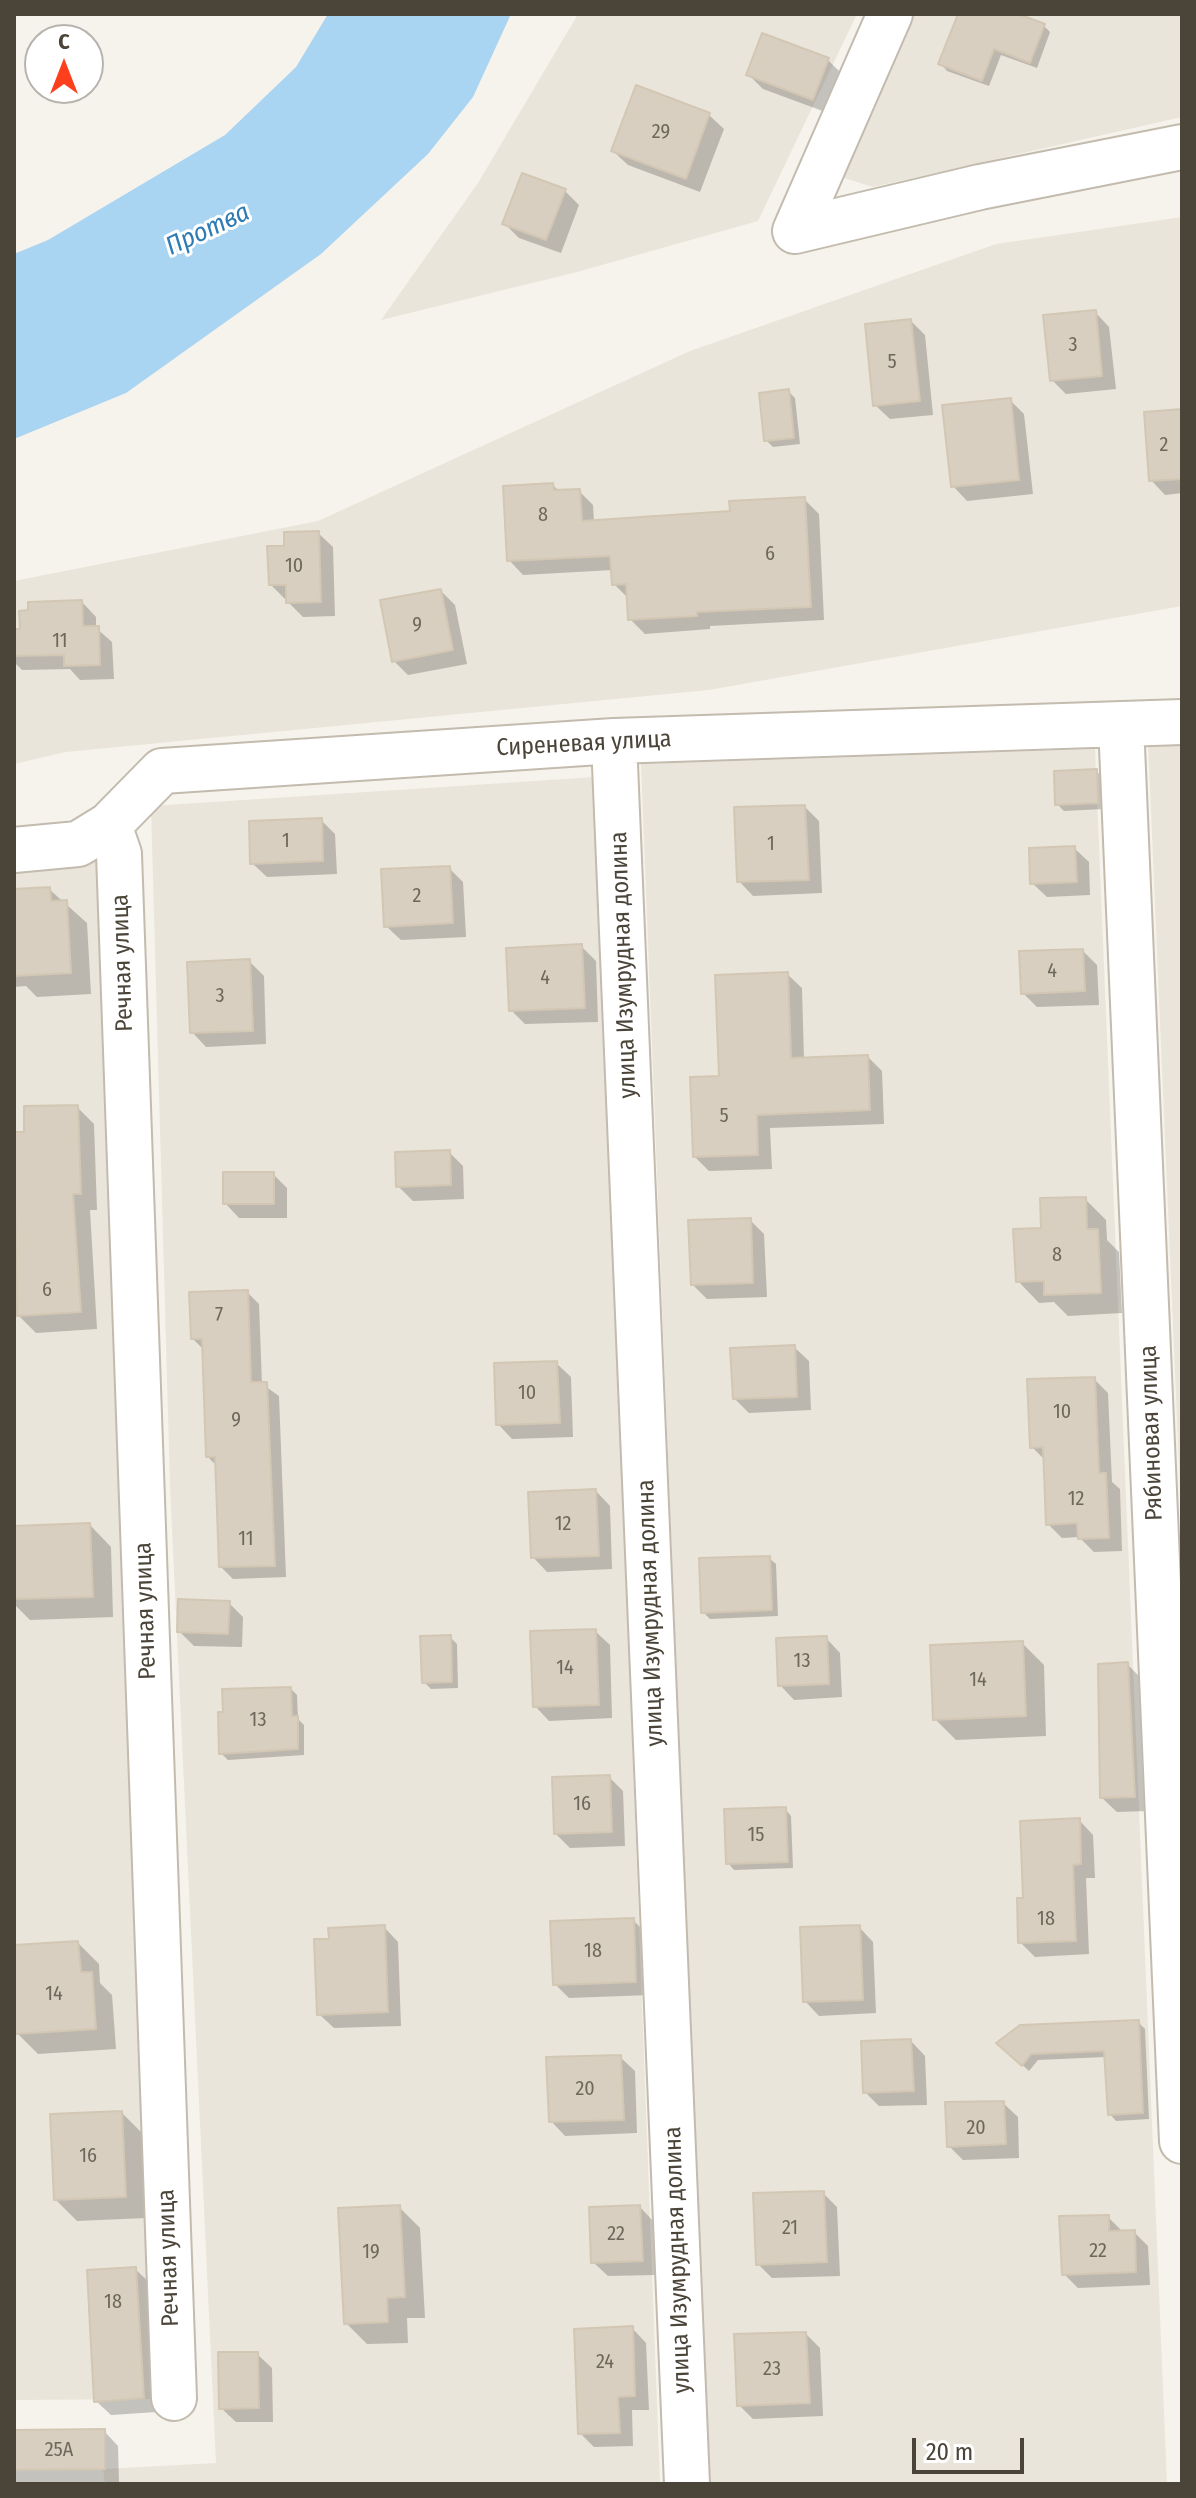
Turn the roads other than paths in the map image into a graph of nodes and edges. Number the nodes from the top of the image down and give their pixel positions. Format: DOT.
graph roads {
  1 [pos="890,14"];
  2 [pos="1182,147"];
  3 [pos="1182,722"];
  4 [pos="1121,724"];
  5 [pos="614,741"];
  6 [pos="109,825"];
  7 [pos="14,850"];
  8 [pos="1182,2141"];
  9 [pos="174,2398"];
  10 [pos="687,2484"];
  1 -- 2 [label="street"];
  3 -- 4 [label="street, Сиреневая улица"];
  4 -- 5 [label="street, Сиреневая улица"];
  4 -- 8 [label="street, Рябиновая улица"];
  5 -- 6 [label="street, Сиреневая улица"];
  5 -- 10 [label="street, улица Изумрудная долина"];
  6 -- 7 [label="street, Сиреневая улица"];
  6 -- 9 [label="street, Речная улица"];
}
